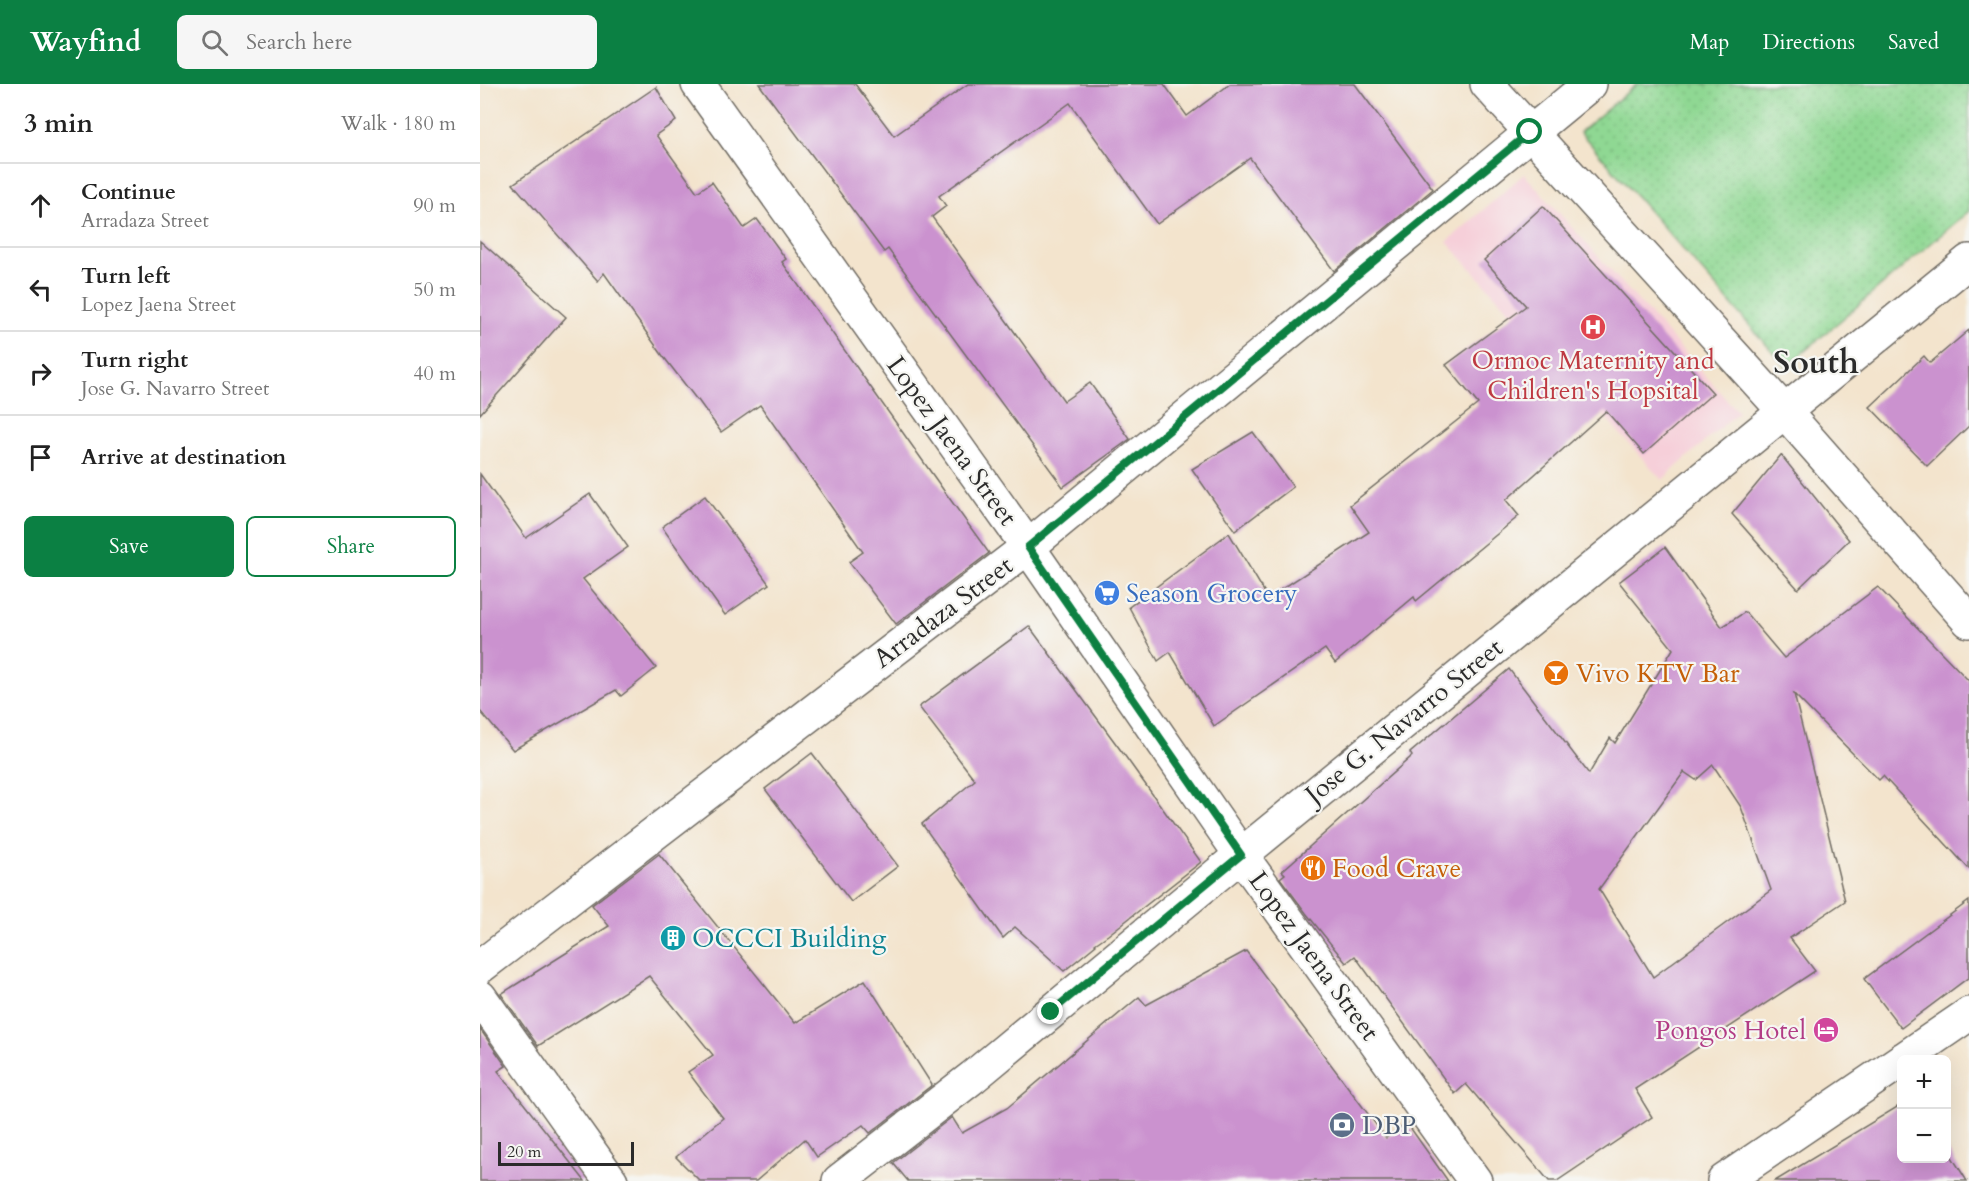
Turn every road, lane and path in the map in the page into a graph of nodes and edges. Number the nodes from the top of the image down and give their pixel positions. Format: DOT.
graph roads {
  1 [pos="698,84"];
  2 [pos="1487,84"];
  3 [pos="1590,84"];
  4 [pos="1530,132"];
  5 [pos="1969,261"];
  6 [pos="1784,411"];
  7 [pos="1028,547"];
  8 [pos="1969,621"];
  9 [pos="1241,855"];
  10 [pos="480,967"];
  11 [pos="480,997"];
  12 [pos="1969,1014"];
  13 [pos="1909,1055"];
  14 [pos="1897,1063"];
  15 [pos="611,1181"];
  16 [pos="839,1181"];
  17 [pos="1475,1181"];
  18 [pos="1724,1181"];
  1 -- 7 [label="street, Lopez Jaena Street"];
  2 -- 4 [label="street"];
  3 -- 4 [label="street, Arradaza Street"];
  4 -- 6 [label="street"];
  4 -- 7 [label="street, Arradaza Street"];
  5 -- 6 [label="street, Jose G. Navarro Street"];
  6 -- 8 [label="street"];
  6 -- 9 [label="street, Jose G. Navarro Street"];
  7 -- 9 [label="street, Lopez Jaena Street"];
  7 -- 10 [label="street, Arradaza Street"];
  9 -- 16 [label="street, Jose G. Navarro Street"];
  9 -- 17 [label="street, Lopez Jaena Street"];
  11 -- 15 [label="street"];
  12 -- 13 [label="street"];
  14 -- 18 [label="street"];
}
